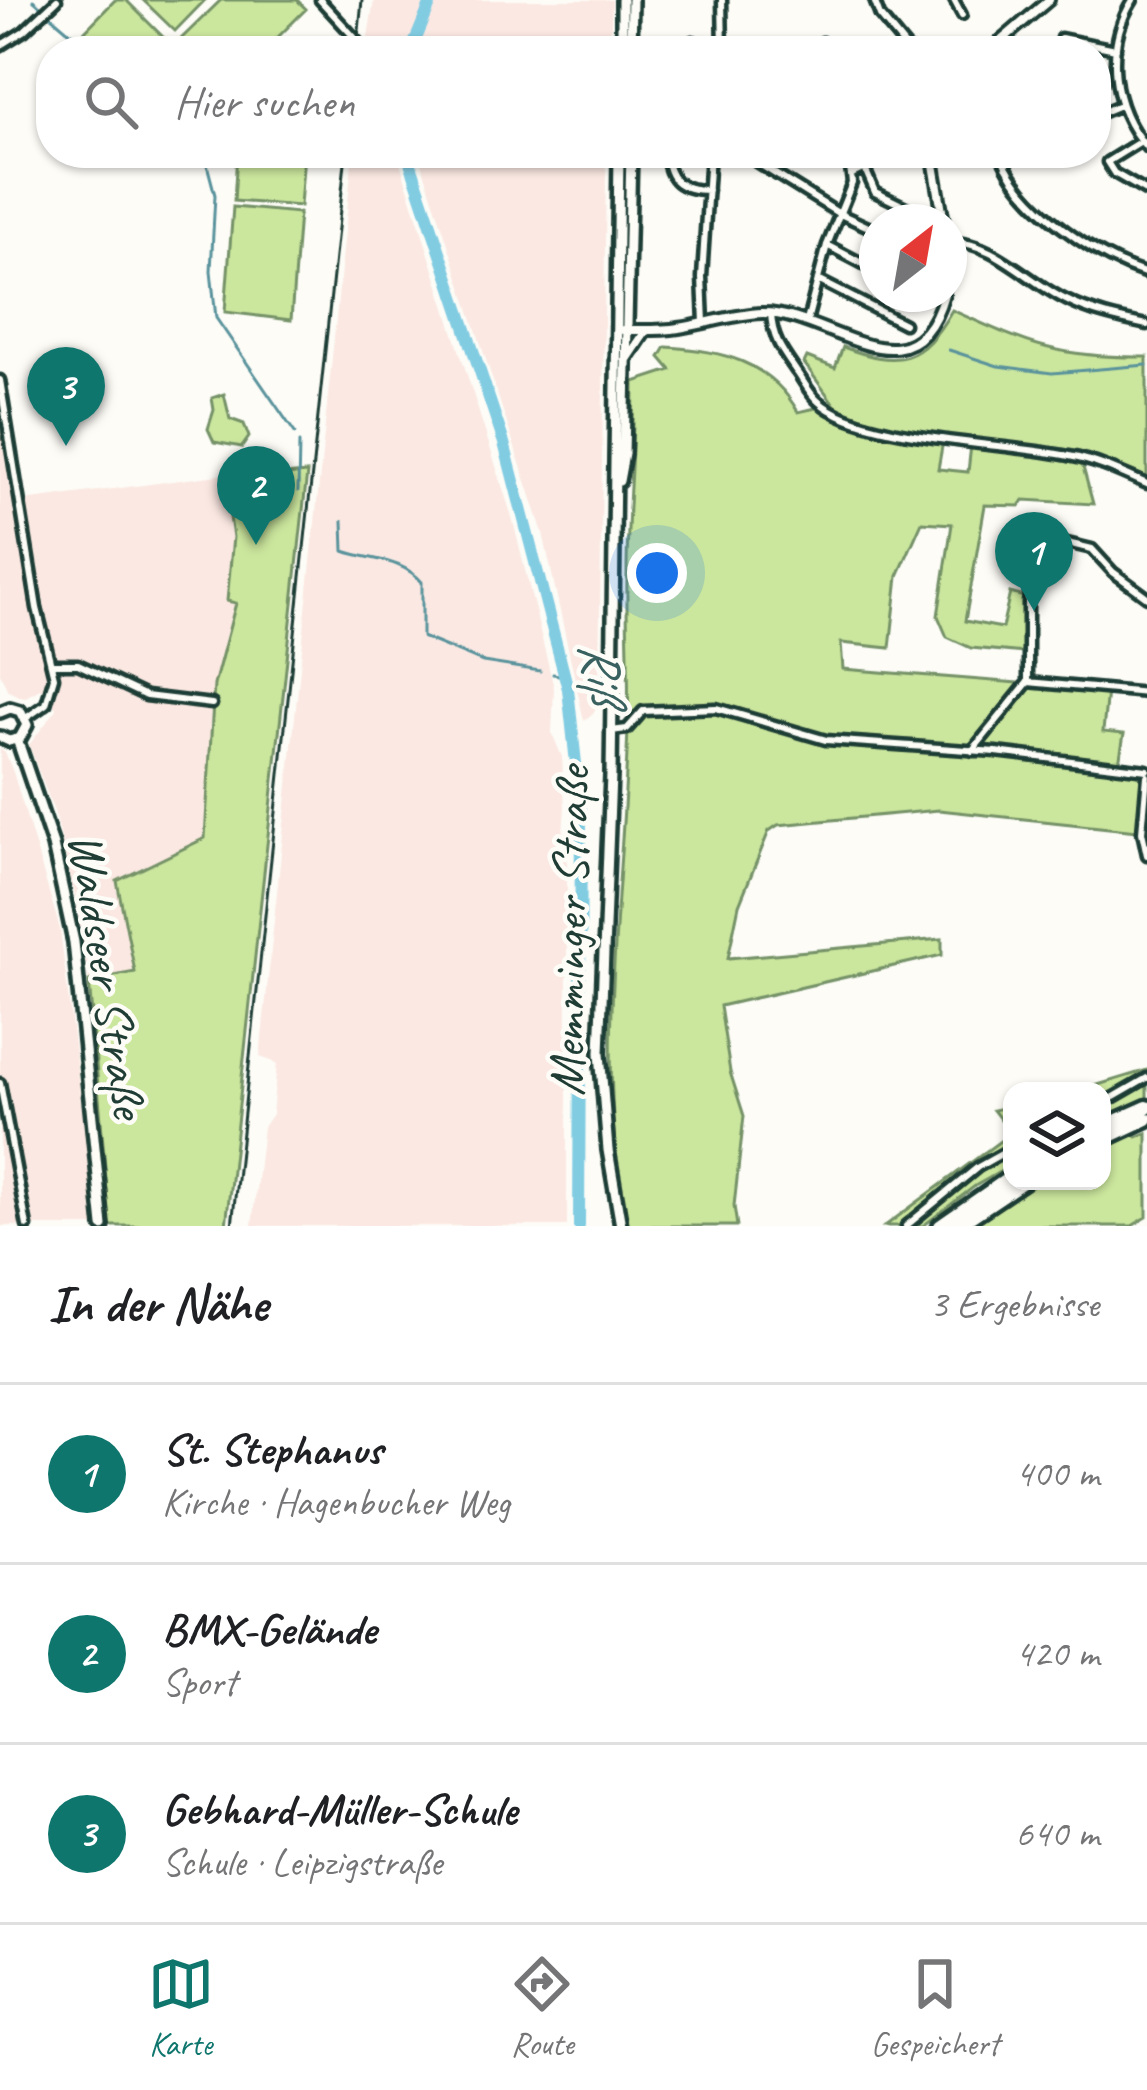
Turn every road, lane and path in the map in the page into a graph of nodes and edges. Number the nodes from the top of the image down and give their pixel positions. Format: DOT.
graph roads {
  1 [pos="57,0"];
  2 [pos="320,0"];
  3 [pos="622,0"];
  4 [pos="632,0"];
  5 [pos="722,0"];
  6 [pos="874,0"];
  7 [pos="954,0"];
  8 [pos="1048,0"];
  9 [pos="1129,1"];
  10 [pos="962,14"];
  11 [pos="353,36"];
  12 [pos="622,36"];
  13 [pos="631,36"];
  14 [pos="721,36"];
  15 [pos="897,36"];
  16 [pos="1006,36"];
  17 [pos="0,46"];
  18 [pos="1111,48"];
  19 [pos="1116,49"];
  20 [pos="1121,104"];
  21 [pos="1111,108"];
  22 [pos="1144,144"];
  23 [pos="1111,160"];
  24 [pos="619,168"];
  25 [pos="631,168"];
  26 [pos="668,168"];
  27 [pos="709,168"];
  28 [pos="766,168"];
  29 [pos="848,168"];
  30 [pos="935,168"];
  31 [pos="1008,168"];
  32 [pos="1111,168"];
  33 [pos="865,169"];
  34 [pos="852,174"];
  35 [pos="708,190"];
  36 [pos="1147,192"];
  37 [pos="900,204"];
  38 [pos="941,204"];
  39 [pos="838,213"];
  40 [pos="859,223"];
  41 [pos="967,243"];
  42 [pos="827,245"];
  43 [pos="859,262"];
  44 [pos="1147,274"];
  45 [pos="818,280"];
  46 [pos="935,312"];
  47 [pos="772,313"];
  48 [pos="807,321"];
  49 [pos="704,323"];
  50 [pos="904,324"];
  51 [pos="1147,325"];
  52 [pos="615,330"];
  53 [pos="628,330"];
  54 [pos="646,331"];
  55 [pos="628,359"];
  56 [pos="0,380"];
  57 [pos="1147,484"];
  58 [pos="617,492"];
  59 [pos="1147,597"];
  60 [pos="51,664"];
  61 [pos="1028,682"];
  62 [pos="1147,693"];
  63 [pos="212,704"];
  64 [pos="1,707"];
  65 [pos="26,718"];
  66 [pos="611,731"];
  67 [pos="0,737"];
  68 [pos="17,739"];
  69 [pos="972,752"];
  70 [pos="1147,773"];
  71 [pos="1147,855"];
  72 [pos="1147,1078"];
  73 [pos="0,1083"];
  74 [pos="1111,1099"];
  75 [pos="1147,1107"];
  76 [pos="1147,1119"];
  77 [pos="1111,1123"];
  78 [pos="1111,1136"];
  79 [pos="1003,1153"];
  80 [pos="1003,1182"];
  81 [pos="1011,1190"];
  82 [pos="27,1226"];
  83 [pos="103,1226"];
  84 [pos="621,1226"];
  85 [pos="906,1226"];
  86 [pos="940,1226"];
  87 [pos="957,1226"];
  1 -- 17 [label="street"];
  2 -- 11 [label="street"];
  3 -- 12 [label="main road"];
  4 -- 13 [label="main road"];
  5 -- 14 [label="street"];
  6 -- 15 [label="street"];
  7 -- 10 [label="street"];
  8 -- 16 [label="street"];
  9 -- 19 [label="street"];
  18 -- 19 [label="street"];
  19 -- 20 [label="street"];
  20 -- 21 [label="street"];
  20 -- 22 [label="street"];
  22 -- 23 [label="street"];
  24 -- 52 [label="main road, Memminger Straße"];
  25 -- 53 [label="main road, Memminger Straße"];
  26 -- 35 [label="street"];
  27 -- 35 [label="street"];
  28 -- 39 [label="street"];
  29 -- 34 [label="street"];
  30 -- 38 [label="street"];
  31 -- 44 [label="street"];
  32 -- 36 [label="street"];
  33 -- 34 [label="street"];
  33 -- 37 [label="street"];
  34 -- 39 [label="street"];
  35 -- 49 [label="street"];
  39 -- 40 [label="street"];
  39 -- 42 [label="street"];
  41 -- 51 [label="street"];
  42 -- 43 [label="street"];
  42 -- 45 [label="street"];
  45 -- 48 [label="street"];
  45 -- 50 [label="street"];
  46 -- 48 [label="street"];
  47 -- 48 [label="street"];
  47 -- 49 [label="street"];
  47 -- 57 [label="street"];
  49 -- 54 [label="street"];
  52 -- 53 [label="street"];
  52 -- 58 [label="main road, Memminger Straße"];
  53 -- 54 [label="street"];
  53 -- 55 [label="main road, Memminger Straße"];
  54 -- 55 [label="street"];
  55 -- 58 [label="main road, Memminger Straße"];
  56 -- 60 [label="street"];
  58 -- 66 [label="main road, Memminger Straße"];
  59 -- 61 [label="street"];
  60 -- 63 [label="street"];
  60 -- 65 [label="street"];
  61 -- 62 [label="street"];
  61 -- 69 [label="street"];
  64 -- 65 [label="main road"];
  65 -- 68 [label="main road"];
  66 -- 69 [label="street"];
  66 -- 84 [label="main road, Memminger Straße"];
  67 -- 68 [label="main road"];
  68 -- 83 [label="main road, Waldseer Straße"];
  69 -- 70 [label="street"];
  70 -- 71 [label="street"];
  72 -- 74 [label="street"];
  73 -- 82 [label="street"];
  75 -- 77 [label="highway"];
  76 -- 78 [label="highway"];
  79 -- 85 [label="street"];
  80 -- 86 [label="highway"];
  81 -- 87 [label="highway"];
}
